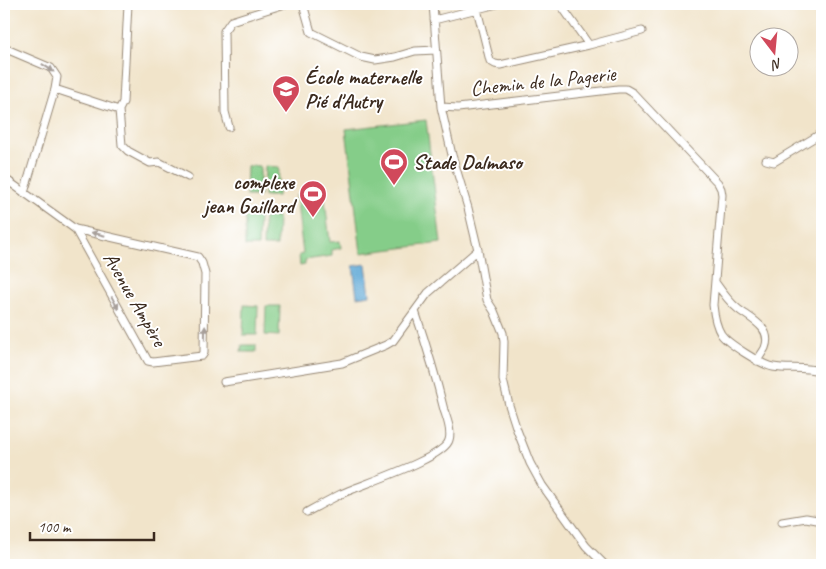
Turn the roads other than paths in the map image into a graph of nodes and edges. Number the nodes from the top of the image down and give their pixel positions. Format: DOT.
graph roads {
  1 [pos="128,4"];
  2 [pos="285,4"];
  3 [pos="303,4"];
  4 [pos="433,4"];
  5 [pos="497,4"];
  6 [pos="560,4"];
  7 [pos="820,4"];
  8 [pos="822,8"];
  9 [pos="477,9"];
  10 [pos="434,20"];
  11 [pos="642,31"];
  12 [pos="589,45"];
  13 [pos="4,48"];
  14 [pos="436,50"];
  15 [pos="55,89"];
  16 [pos="441,107"];
  17 [pos="119,110"];
  18 [pos="229,127"];
  19 [pos="822,134"];
  20 [pos="766,160"];
  21 [pos="188,177"];
  22 [pos="4,178"];
  23 [pos="24,192"];
  24 [pos="76,229"];
  25 [pos="478,250"];
  26 [pos="716,282"];
  27 [pos="414,311"];
  28 [pos="757,361"];
  29 [pos="822,372"];
  30 [pos="224,382"];
  31 [pos="307,512"];
  32 [pos="822,520"];
  33 [pos="782,522"];
  34 [pos="606,565"];
  1 -- 17 [label="street"];
  2 -- 18 [label="street"];
  3 -- 14 [label="street"];
  4 -- 10 [label="street"];
  5 -- 9 [label="street"];
  6 -- 12 [label="street"];
  7 -- 8 [label="street"];
  9 -- 10 [label="street"];
  9 -- 12 [label="street"];
  10 -- 14 [label="street"];
  11 -- 12 [label="street"];
  13 -- 15 [label="street, one-way"];
  14 -- 16 [label="street"];
  15 -- 17 [label="street"];
  15 -- 23 [label="street"];
  16 -- 25 [label="street"];
  16 -- 26 [label="street, Chemin de la Pagerie"];
  17 -- 21 [label="street"];
  19 -- 20 [label="street"];
  22 -- 23 [label="street"];
  23 -- 24 [label="street"];
  24 -- 24 [label="street, Avenue Ampère, one-way"];
  25 -- 27 [label="street"];
  25 -- 34 [label="street"];
  26 -- 28 [label="street, Chemin de la Pagerie"];
  26 -- 28 [label="street"];
  27 -- 30 [label="street"];
  27 -- 31 [label="street"];
  28 -- 29 [label="street, Chemin de la Pagerie"];
  32 -- 33 [label="street"];
}
